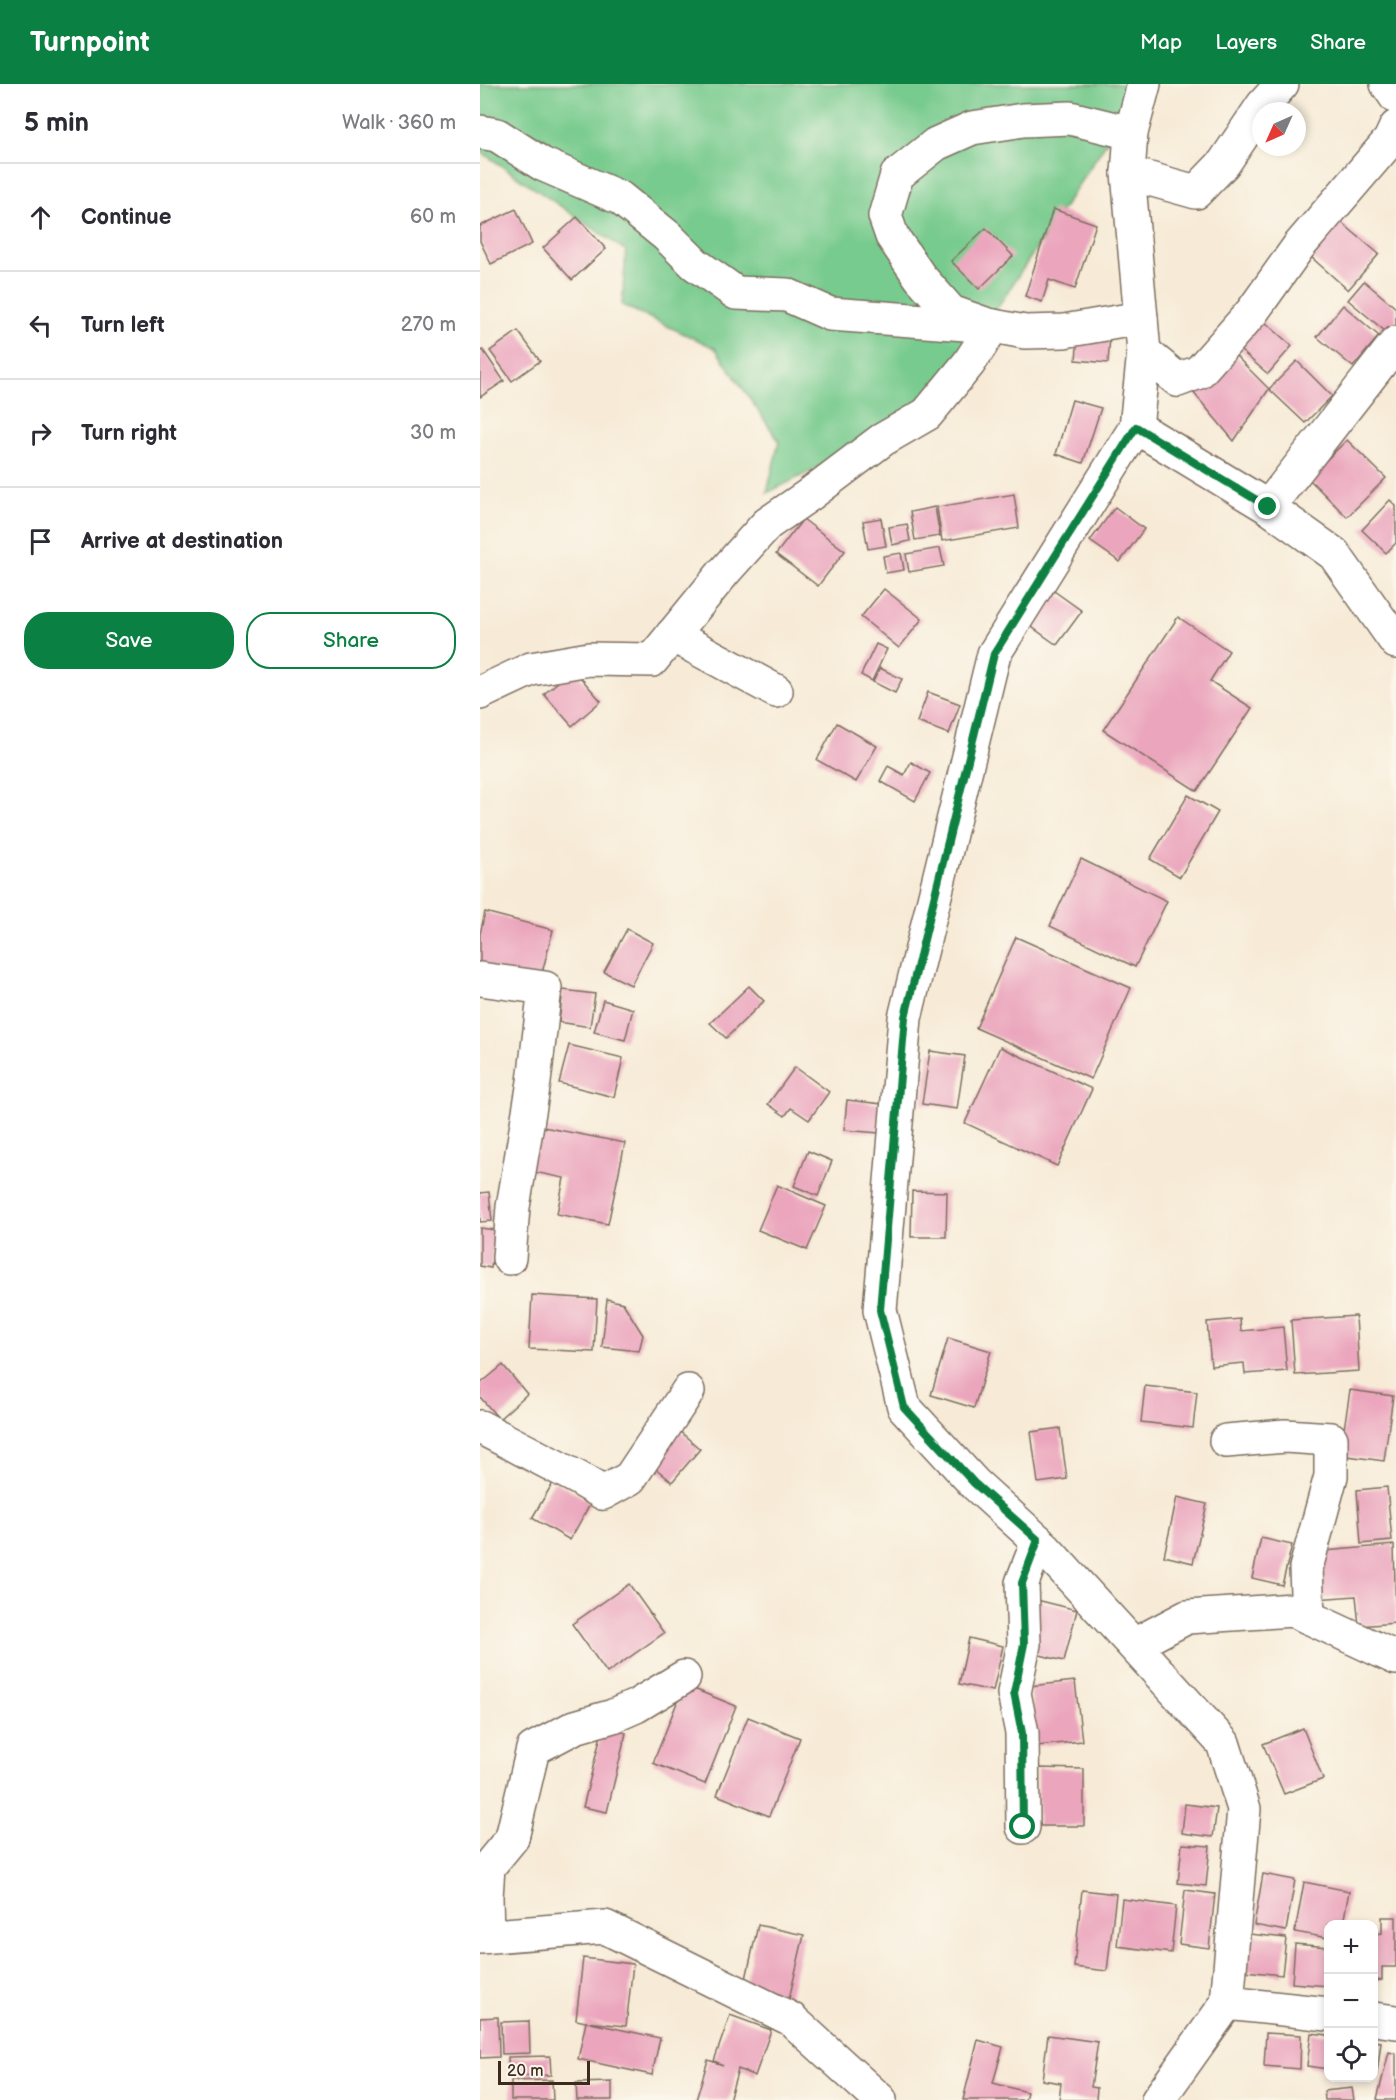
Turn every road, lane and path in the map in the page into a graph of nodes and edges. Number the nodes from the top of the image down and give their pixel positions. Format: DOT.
graph roads {
  1 [pos="1144,84"];
  2 [pos="1282,84"];
  3 [pos="1388,84"];
  4 [pos="1396,97"];
  5 [pos="480,132"];
  6 [pos="1131,133"];
  7 [pos="1394,138"];
  8 [pos="1128,174"];
  9 [pos="1141,318"];
  10 [pos="993,326"];
  11 [pos="1396,343"];
  12 [pos="1144,352"];
  13 [pos="1136,427"];
  14 [pos="1268,507"];
  15 [pos="672,635"];
  16 [pos="1396,642"];
  17 [pos="776,691"];
  18 [pos="480,693"];
  19 [pos="480,979"];
  20 [pos="509,1258"];
  21 [pos="688,1391"];
  22 [pos="480,1427"];
  23 [pos="1226,1441"];
  24 [pos="1038,1540"];
  25 [pos="1308,1617"];
  26 [pos="1134,1645"];
  27 [pos="1396,1656"];
  28 [pos="684,1677"];
  29 [pos="1023,1827"];
  30 [pos="484,1937"];
  31 [pos="1227,2003"];
  32 [pos="1324,2013"];
  33 [pos="1378,2020"];
  34 [pos="1396,2022"];
  35 [pos="880,2100"];
  36 [pos="1158,2100"];
  1 -- 6 [label="street"];
  2 -- 8 [label="street"];
  3 -- 4 [label="street"];
  5 -- 10 [label="street"];
  6 -- 8 [label="street"];
  6 -- 10 [label="street"];
  7 -- 12 [label="street"];
  8 -- 9 [label="street"];
  9 -- 10 [label="street"];
  9 -- 12 [label="street"];
  10 -- 15 [label="street"];
  11 -- 14 [label="street"];
  12 -- 13 [label="street"];
  13 -- 14 [label="street"];
  13 -- 24 [label="street"];
  14 -- 16 [label="street"];
  15 -- 17 [label="street"];
  15 -- 18 [label="street"];
  19 -- 20 [label="street"];
  21 -- 22 [label="street"];
  23 -- 25 [label="street"];
  24 -- 26 [label="street"];
  24 -- 29 [label="street"];
  25 -- 26 [label="street"];
  25 -- 27 [label="street"];
  26 -- 31 [label="street"];
  28 -- 30 [label="street"];
  30 -- 35 [label="street"];
  31 -- 32 [label="street"];
  31 -- 36 [label="street"];
  33 -- 34 [label="street"];
}
